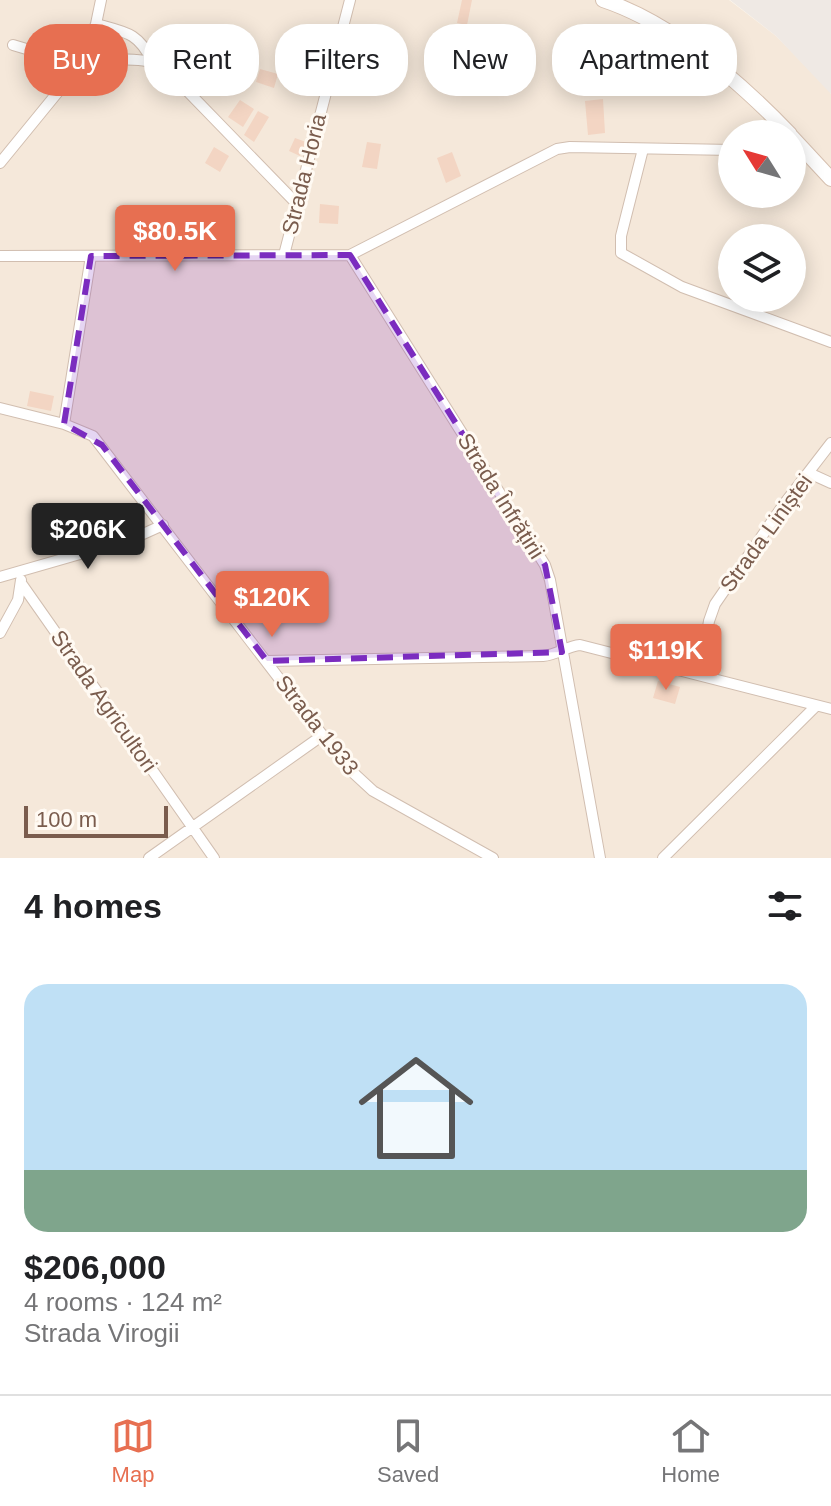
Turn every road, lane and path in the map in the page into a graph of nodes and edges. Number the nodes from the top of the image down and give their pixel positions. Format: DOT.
graph roads {
  1 [pos="101,0"];
  2 [pos="350,0"];
  3 [pos="603,0"];
  4 [pos="96,24"];
  5 [pos="128,34"];
  6 [pos="13,45"];
  7 [pos="144,46"];
  8 [pos="24,48"];
  9 [pos="55,96"];
  10 [pos="192,96"];
  11 [pos="773,117"];
  12 [pos="774,120"];
  13 [pos="776,120"];
  14 [pos="643,149"];
  15 [pos="718,150"];
  16 [pos="806,157"];
  17 [pos="0,163"];
  18 [pos="831,179"];
  19 [pos="297,204"];
  20 [pos="284,255"];
  21 [pos="350,255"];
  22 [pos="0,256"];
  23 [pos="91,256"];
  24 [pos="831,342"];
  25 [pos="0,408"];
  26 [pos="64,424"];
  27 [pos="831,443"];
  28 [pos="809,473"];
  29 [pos="831,483"];
  30 [pos="163,525"];
  31 [pos="0,577"];
  32 [pos="21,578"];
  33 [pos="0,633"];
  34 [pos="562,652"];
  35 [pos="267,661"];
  36 [pos="700,675"];
  37 [pos="816,706"];
  38 [pos="831,709"];
  39 [pos="323,735"];
  40 [pos="193,828"];
  41 [pos="149,858"];
  42 [pos="214,858"];
  43 [pos="493,858"];
  44 [pos="600,858"];
  45 [pos="663,858"];
  1 -- 4 [label="street"];
  2 -- 19 [label="street, Strada Horia"];
  3 -- 11 [label="main road"];
  5 -- 7 [label="street"];
  6 -- 8 [label="street"];
  9 -- 17 [label="street"];
  10 -- 19 [label="street"];
  11 -- 12 [label="street"];
  11 -- 13 [label="main road"];
  14 -- 15 [label="street"];
  14 -- 21 [label="street"];
  14 -- 24 [label="street"];
  16 -- 18 [label="main road"];
  19 -- 20 [label="street, Strada Horia"];
  20 -- 21 [label="street"];
  20 -- 23 [label="street"];
  21 -- 34 [label="street, Strada Înfrățirii"];
  22 -- 23 [label="street"];
  23 -- 26 [label="street"];
  25 -- 26 [label="street, Strada 1933"];
  26 -- 30 [label="street, Strada 1933"];
  27 -- 28 [label="street, Strada Liniștei"];
  28 -- 29 [label="street"];
  28 -- 36 [label="street, Strada Liniștei"];
  30 -- 32 [label="street"];
  30 -- 35 [label="street, Strada 1933"];
  31 -- 32 [label="street"];
  32 -- 33 [label="street"];
  32 -- 40 [label="street, Strada Agricultori"];
  34 -- 35 [label="street"];
  34 -- 36 [label="street"];
  34 -- 44 [label="street, Strada Înfrățirii"];
  35 -- 39 [label="street, Strada 1933"];
  36 -- 37 [label="street"];
  37 -- 38 [label="street"];
  37 -- 45 [label="street"];
  39 -- 40 [label="street"];
  39 -- 43 [label="street, Strada 1933"];
  40 -- 41 [label="street"];
  40 -- 42 [label="street, Strada Agricultori"];
}
